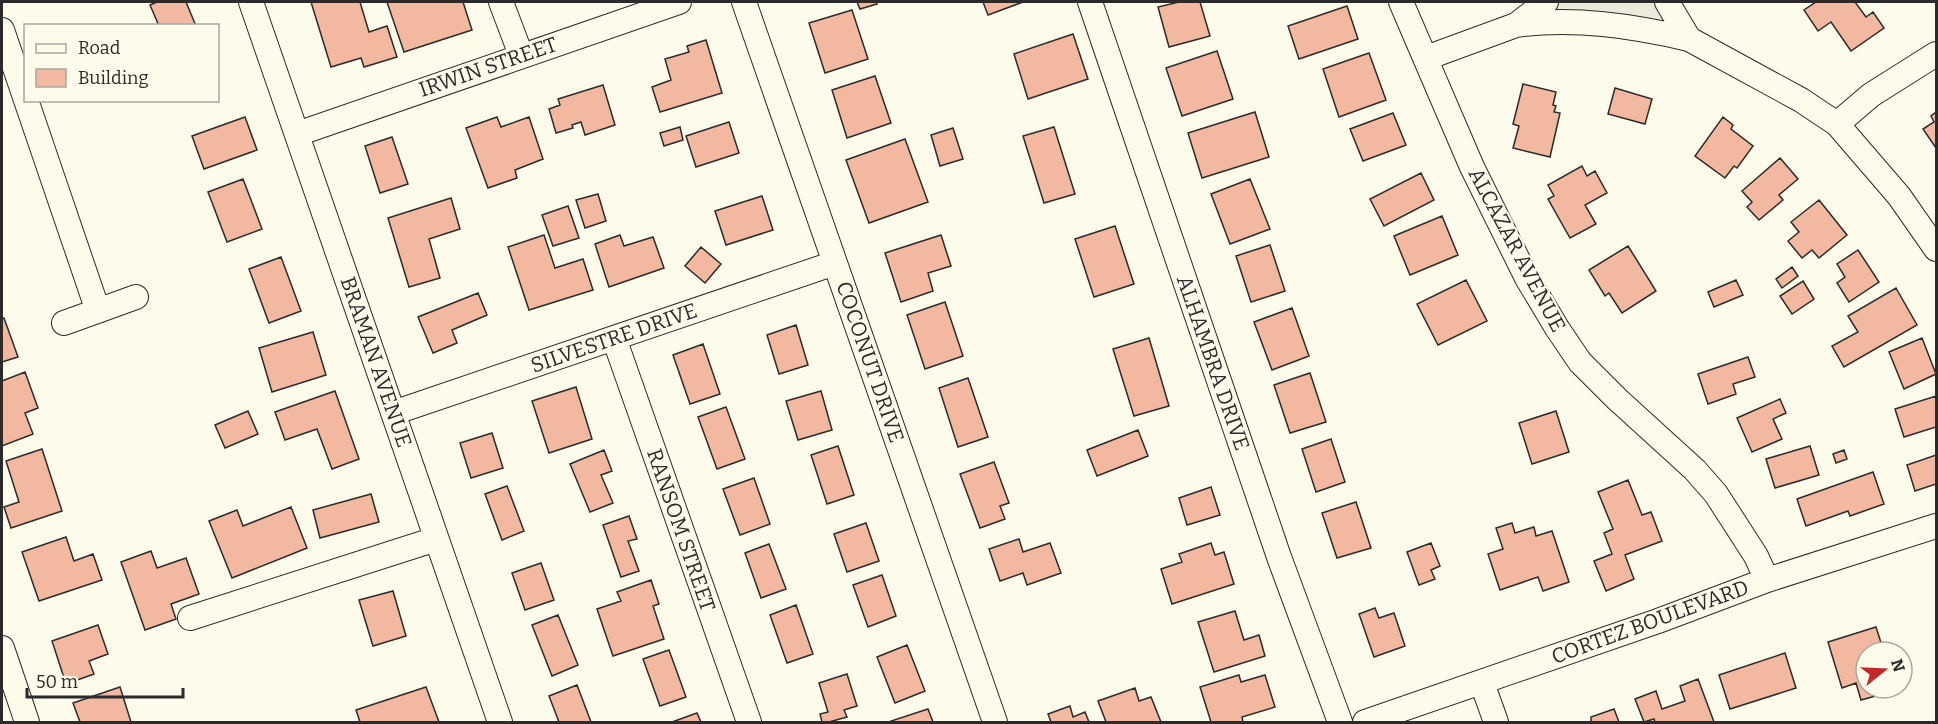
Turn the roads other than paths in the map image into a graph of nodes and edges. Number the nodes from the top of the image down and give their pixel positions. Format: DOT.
graph roads {
  1 [pos="251,2"];
  2 [pos="501,2"];
  3 [pos="680,2"];
  4 [pos="744,2"];
  5 [pos="1090,2"];
  6 [pos="1401,2"];
  7 [pos="1546,2"];
  8 [pos="1667,2"];
  9 [pos="1516,25"];
  10 [pos="2,30"];
  11 [pos="1689,39"];
  12 [pos="1936,54"];
  13 [pos="521,55"];
  14 [pos="1426,58"];
  15 [pos="24,94"];
  16 [pos="27,102"];
  17 [pos="1837,124"];
  18 [pos="297,134"];
  19 [pos="1936,249"];
  20 [pos="835,263"];
  21 [pos="136,297"];
  22 [pos="98,311"];
  23 [pos="64,323"];
  24 [pos="614,338"];
  25 [pos="393,413"];
  26 [pos="1936,526"];
  27 [pos="436,539"];
  28 [pos="1767,580"];
  29 [pos="190,618"];
  30 [pos="2,648"];
  31 [pos="1482,683"];
  32 [pos="27,723"];
  33 [pos="500,723"];
  34 [pos="749,723"];
  35 [pos="995,723"];
  36 [pos="1340,723"];
  37 [pos="1365,723"];
  38 [pos="1496,723"];
  1 -- 18 [label="street, BRAMAN AVENUE"];
  2 -- 13 [label="street"];
  3 -- 13 [label="street, IRWIN STREET"];
  4 -- 20 [label="street, COCONUT DRIVE"];
  5 -- 36 [label="street, ALHAMBRA DRIVE"];
  6 -- 14 [label="street, ALCAZAR AVENUE"];
  7 -- 9 [label="street"];
  8 -- 11 [label="street"];
  9 -- 11 [label="street"];
  9 -- 14 [label="street"];
  10 -- 15 [label="street"];
  11 -- 17 [label="street"];
  12 -- 17 [label="street"];
  13 -- 18 [label="street, IRWIN STREET"];
  14 -- 28 [label="street, ALCAZAR AVENUE"];
  16 -- 22 [label="street"];
  17 -- 19 [label="street"];
  18 -- 25 [label="street, BRAMAN AVENUE"];
  20 -- 24 [label="street, SILVESTRE DRIVE"];
  20 -- 35 [label="street, COCONUT DRIVE"];
  21 -- 22 [label="street"];
  22 -- 23 [label="street"];
  24 -- 25 [label="street, SILVESTRE DRIVE"];
  24 -- 34 [label="street, RANSOM STREET"];
  25 -- 27 [label="street, BRAMAN AVENUE"];
  26 -- 28 [label="street, CORTEZ BOULEVARD"];
  27 -- 29 [label="street"];
  27 -- 33 [label="street, BRAMAN AVENUE"];
  28 -- 31 [label="street, CORTEZ BOULEVARD"];
  30 -- 32 [label="street"];
  31 -- 37 [label="street, CORTEZ BOULEVARD"];
  31 -- 38 [label="street"];
}
